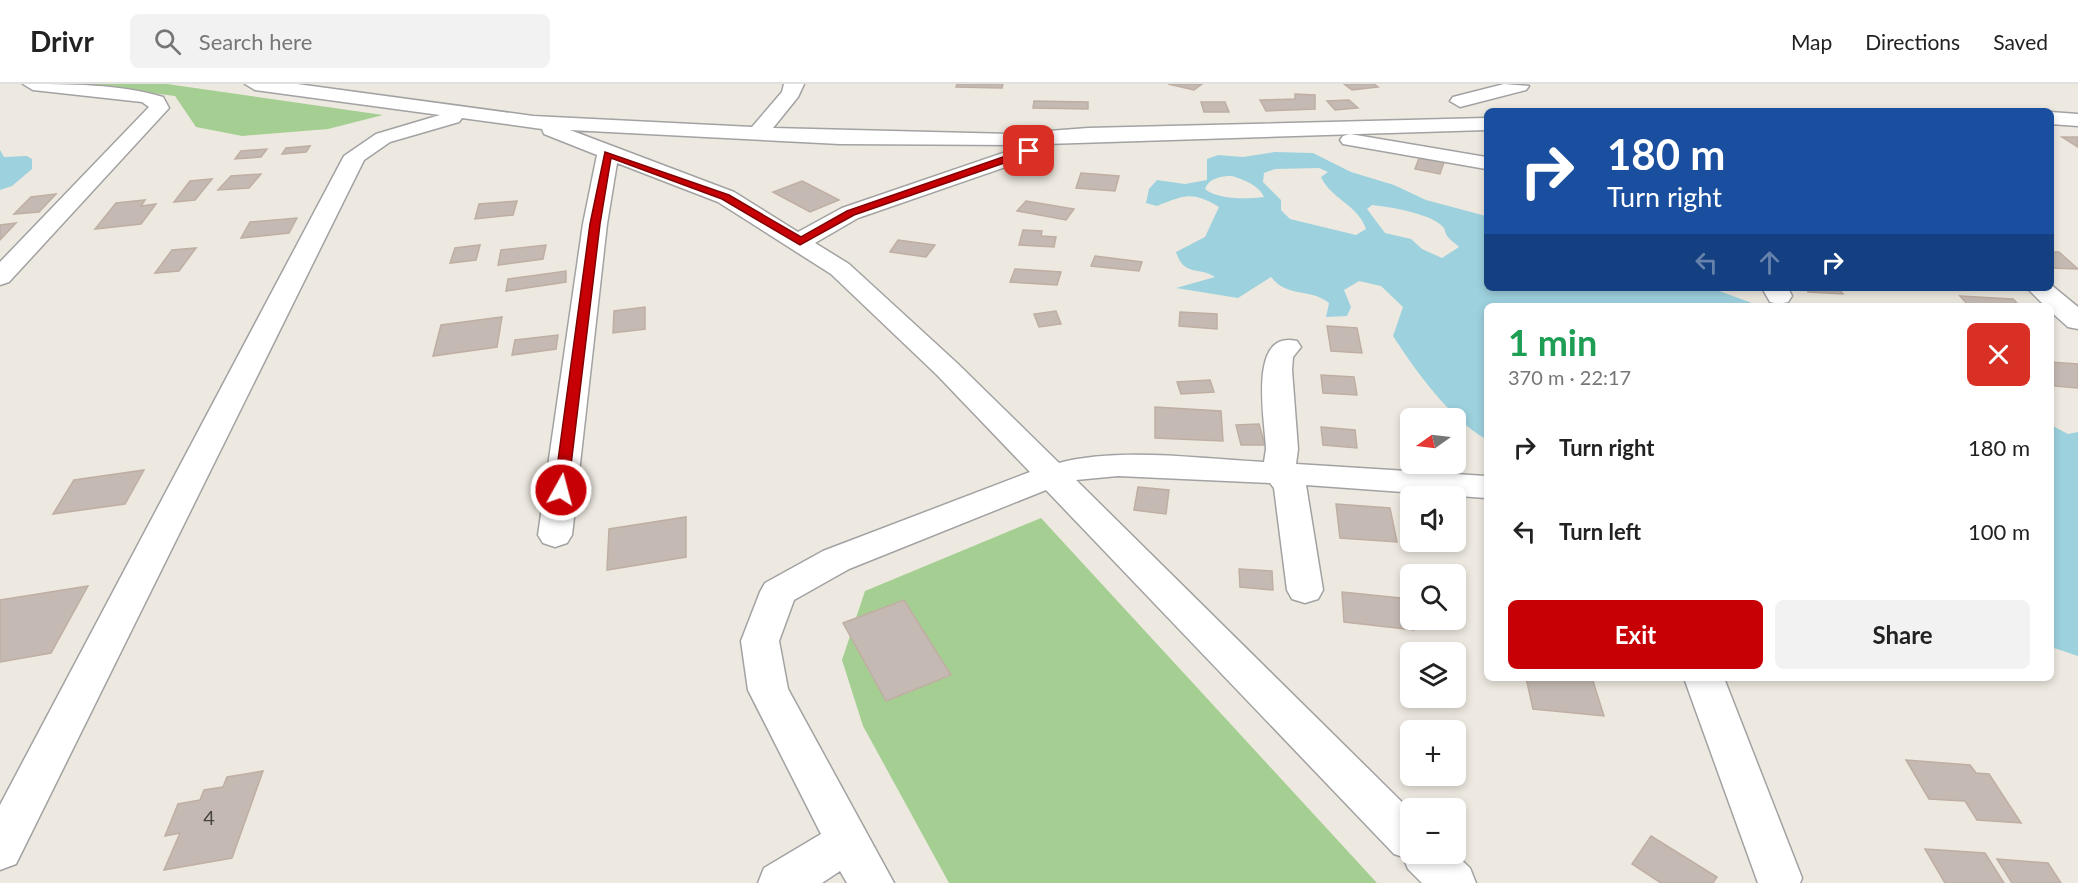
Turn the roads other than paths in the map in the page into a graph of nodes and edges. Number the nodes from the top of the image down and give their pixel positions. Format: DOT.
graph roads {
  1 [pos="33,84"];
  2 [pos="794,84"];
  3 [pos="268,85"];
  4 [pos="1519,86"];
  5 [pos="1459,93"];
  6 [pos="465,114"];
  7 [pos="2054,118"];
  8 [pos="2078,120"];
  9 [pos="533,122"];
  10 [pos="1484,124"];
  11 [pos="1459,125"];
  12 [pos="1302,128"];
  13 [pos="758,133"];
  14 [pos="1088,134"];
  15 [pos="608,154"];
  16 [pos="1484,163"];
  17 [pos="800,242"];
  18 [pos="0,277"];
  19 [pos="2043,291"];
  20 [pos="2078,321"];
  21 [pos="1287,347"];
  22 [pos="1279,473"];
  23 [pos="1050,476"];
  24 [pos="1484,488"];
  25 [pos="555,535"];
  26 [pos="1305,590"];
  27 [pos="1705,681"];
  28 [pos="1400,830"];
  29 [pos="849,841"];
  30 [pos="0,850"];
  31 [pos="1434,864"];
  32 [pos="1779,878"];
  33 [pos="781,883"];
  34 [pos="871,883"];
  35 [pos="1453,883"];
  1 -- 18 [label="street"];
  2 -- 13 [label="street"];
  3 -- 6 [label="street"];
  4 -- 5 [label="street"];
  5 -- 11 [label="street"];
  6 -- 9 [label="street"];
  6 -- 30 [label="street"];
  7 -- 8 [label="street"];
  9 -- 13 [label="street"];
  9 -- 15 [label="street"];
  10 -- 11 [label="street"];
  11 -- 12 [label="street"];
  12 -- 14 [label="street"];
  12 -- 16 [label="street"];
  13 -- 14 [label="street"];
  14 -- 17 [label="street"];
  15 -- 17 [label="street"];
  15 -- 25 [label="street"];
  17 -- 23 [label="street"];
  19 -- 20 [label="street"];
  21 -- 22 [label="street"];
  22 -- 23 [label="street"];
  22 -- 24 [label="street"];
  22 -- 26 [label="street"];
  23 -- 28 [label="street"];
  23 -- 29 [label="street"];
  27 -- 32 [label="street"];
  29 -- 33 [label="street"];
  29 -- 34 [label="street"];
  31 -- 35 [label="street"];
}
